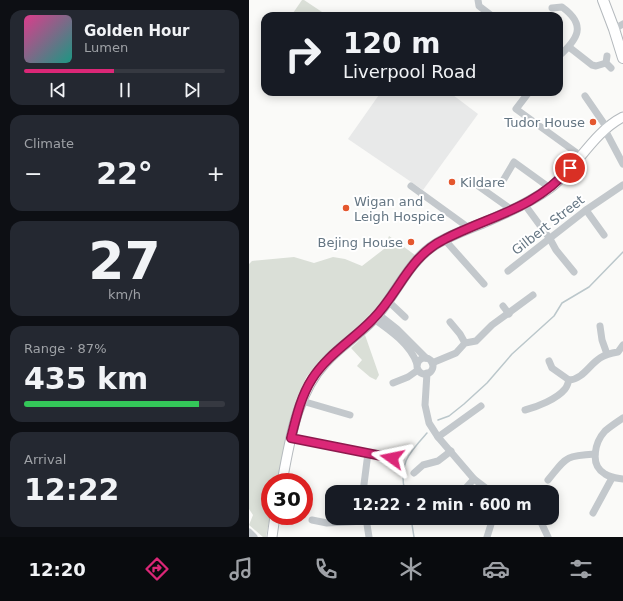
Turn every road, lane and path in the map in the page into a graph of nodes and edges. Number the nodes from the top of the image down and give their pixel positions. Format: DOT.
graph roads {
  1 [pos="478,0"];
  2 [pos="603,0"];
  3 [pos="563,4"];
  4 [pos="552,8"];
  5 [pos="487,12"];
  6 [pos="619,27"];
  7 [pos="569,47"];
  8 [pos="563,52"];
  9 [pos="623,58"];
  10 [pos="608,62"];
  11 [pos="525,96"];
  12 [pos="585,96"];
  13 [pos="623,117"];
  14 [pos="606,129"];
  15 [pos="581,156"];
  16 [pos="623,164"];
  17 [pos="504,179"];
  18 [pos="474,183"];
  19 [pos="623,185"];
  20 [pos="411,186"];
  21 [pos="550,188"];
  22 [pos="525,205"];
  23 [pos="512,210"];
  24 [pos="586,210"];
  25 [pos="469,228"];
  26 [pos="604,235"];
  27 [pos="550,238"];
  28 [pos="445,239"];
  29 [pos="508,271"];
  30 [pos="574,272"];
  31 [pos="483,284"];
  32 [pos="533,295"];
  33 [pos="388,301"];
  34 [pos="503,306"];
  35 [pos="509,314"];
  36 [pos="376,317"];
  37 [pos="405,317"];
  38 [pos="450,322"];
  39 [pos="600,326"];
  40 [pos="465,343"];
  41 [pos="623,345"];
  42 [pos="607,354"];
  43 [pos="429,361"];
  44 [pos="549,361"];
  45 [pos="418,367"];
  46 [pos="427,374"];
  47 [pos="569,380"];
  48 [pos="393,383"];
  49 [pos="302,401"];
  50 [pos="481,406"];
  51 [pos="525,410"];
  52 [pos="350,415"];
  53 [pos="623,418"];
  54 [pos="438,437"];
  55 [pos="291,438"];
  56 [pos="451,451"];
  57 [pos="368,453"];
  58 [pos="595,454"];
  59 [pos="392,458"];
  60 [pos="284,473"];
  61 [pos="414,473"];
  62 [pos="612,478"];
  63 [pos="474,479"];
  64 [pos="623,479"];
  65 [pos="548,480"];
  66 [pos="364,485"];
  67 [pos="468,485"];
  68 [pos="482,485"];
  69 [pos="593,513"];
  70 [pos="313,520"];
  71 [pos="325,523"];
  72 [pos="273,525"];
  73 [pos="367,525"];
  74 [pos="491,525"];
  75 [pos="542,525"];
  76 [pos="249,532"];
  77 [pos="254,537"];
  78 [pos="271,537"];
  79 [pos="369,537"];
  80 [pos="487,537"];
  81 [pos="548,537"];
  1 -- 5 [label="street"];
  2 -- 6 [label="highway"];
  3 -- 4 [label="street"];
  3 -- 7 [label="street"];
  6 -- 9 [label="highway"];
  7 -- 8 [label="street"];
  7 -- 10 [label="street"];
  11 -- 15 [label="street"];
  12 -- 14 [label="street"];
  13 -- 14 [label="main road"];
  14 -- 15 [label="main road"];
  14 -- 16 [label="street"];
  15 -- 21 [label="main road"];
  17 -- 21 [label="street"];
  18 -- 23 [label="street"];
  19 -- 24 [label="street, Gilbert Street"];
  20 -- 25 [label="street"];
  21 -- 22 [label="main road"];
  22 -- 23 [label="main road"];
  22 -- 27 [label="street"];
  23 -- 25 [label="main road"];
  24 -- 26 [label="street"];
  24 -- 27 [label="street, Gilbert Street"];
  25 -- 28 [label="main road"];
  27 -- 29 [label="street, Gilbert Street"];
  27 -- 30 [label="street"];
  28 -- 31 [label="street"];
  28 -- 33 [label="main road"];
  32 -- 35 [label="street"];
  33 -- 36 [label="main road"];
  33 -- 37 [label="street"];
  34 -- 35 [label="street"];
  35 -- 40 [label="street"];
  36 -- 43 [label="street"];
  36 -- 45 [label="street"];
  36 -- 49 [label="main road"];
  38 -- 40 [label="street"];
  39 -- 42 [label="street"];
  40 -- 43 [label="street"];
  41 -- 42 [label="street"];
  42 -- 47 [label="street"];
  43 -- 45 [label="street"];
  43 -- 46 [label="street"];
  44 -- 47 [label="street"];
  45 -- 46 [label="street"];
  45 -- 48 [label="street"];
  46 -- 54 [label="street"];
  47 -- 51 [label="street"];
  49 -- 52 [label="street"];
  49 -- 55 [label="main road"];
  50 -- 54 [label="street"];
  53 -- 58 [label="street"];
  54 -- 56 [label="street"];
  55 -- 57 [label="street"];
  55 -- 60 [label="main road"];
  56 -- 61 [label="street"];
  56 -- 63 [label="street"];
  57 -- 59 [label="street"];
  57 -- 66 [label="street"];
  58 -- 62 [label="street"];
  58 -- 65 [label="street"];
  62 -- 64 [label="street"];
  62 -- 69 [label="street"];
  63 -- 67 [label="street"];
  63 -- 68 [label="street"];
  70 -- 71 [label="street"];
  72 -- 78 [label="main road"];
  73 -- 79 [label="street"];
  74 -- 80 [label="street"];
  75 -- 81 [label="street"];
  76 -- 77 [label="street"];
}
